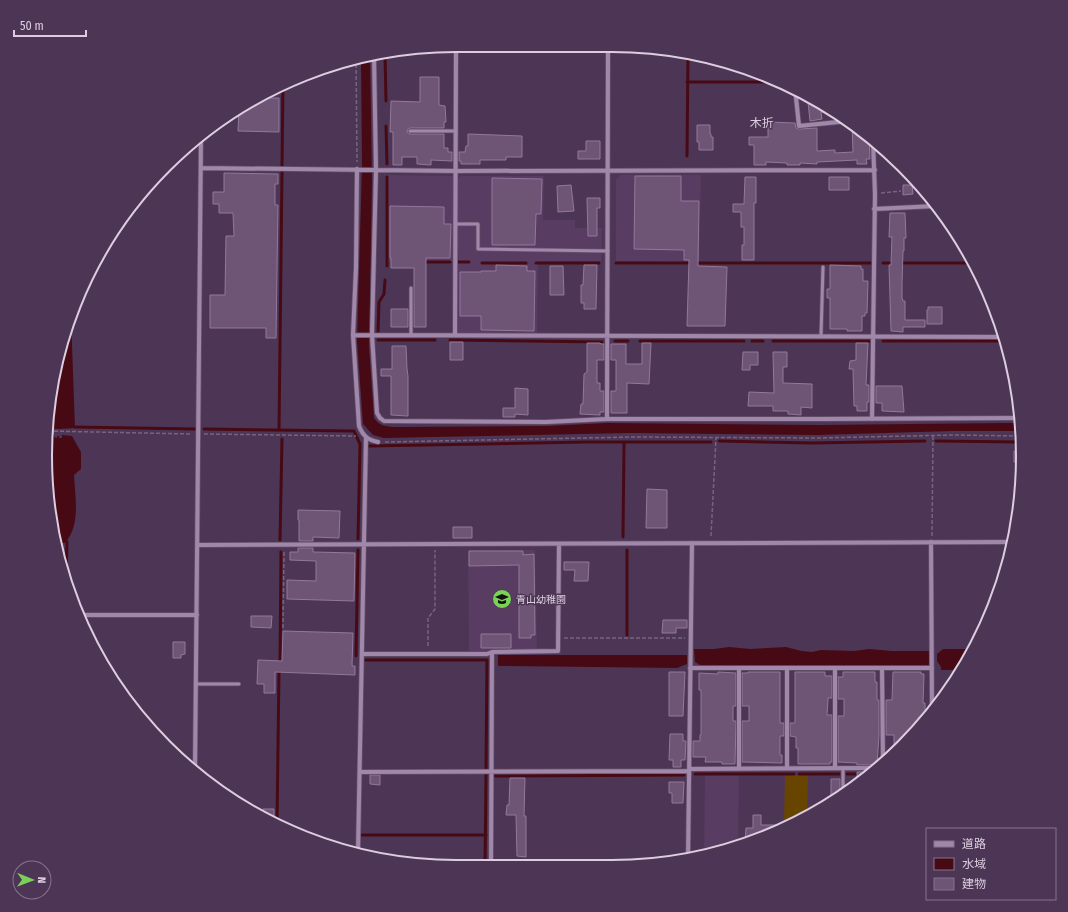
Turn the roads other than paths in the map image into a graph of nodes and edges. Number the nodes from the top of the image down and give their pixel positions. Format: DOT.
graph roads {
  1 [pos="456,52"];
  2 [pos="608,52"];
  3 [pos="374,61"];
  4 [pos="796,97"];
  5 [pos="839,122"];
  6 [pos="410,131"];
  7 [pos="456,131"];
  8 [pos="201,143"];
  9 [pos="873,148"];
  10 [pos="201,168"];
  11 [pos="358,170"];
  12 [pos="374,170"];
  13 [pos="456,170"];
  14 [pos="608,170"];
  15 [pos="875,170"];
  16 [pos="930,206"];
  17 [pos="874,209"];
  18 [pos="456,224"];
  19 [pos="608,251"];
  20 [pos="823,267"];
  21 [pos="411,288"];
  22 [pos="355,335"];
  23 [pos="371,335"];
  24 [pos="411,335"];
  25 [pos="455,335"];
  26 [pos="608,336"];
  27 [pos="821,336"];
  28 [pos="873,336"];
  29 [pos="998,337"];
  30 [pos="1014,418"];
  31 [pos="606,419"];
  32 [pos="872,419"];
  33 [pos="366,437"];
  34 [pos="378,442"];
  35 [pos="932,542"];
  36 [pos="1006,542"];
  37 [pos="692,543"];
  38 [pos="364,544"];
  39 [pos="559,544"];
  40 [pos="198,546"];
  41 [pos="197,614"];
  42 [pos="85,615"];
  43 [pos="492,652"];
  44 [pos="362,654"];
  45 [pos="690,668"];
  46 [pos="739,668"];
  47 [pos="787,668"];
  48 [pos="835,668"];
  49 [pos="882,668"];
  50 [pos="932,668"];
  51 [pos="196,684"];
  52 [pos="239,684"];
  53 [pos="932,703"];
  54 [pos="883,756"];
  55 [pos="195,764"];
  56 [pos="739,768"];
  57 [pos="787,768"];
  58 [pos="835,768"];
  59 [pos="843,768"];
  60 [pos="869,768"];
  61 [pos="689,770"];
  62 [pos="360,772"];
  63 [pos="492,772"];
  64 [pos="843,787"];
  65 [pos="358,848"];
  66 [pos="688,853"];
  67 [pos="491,860"];
  1 -- 7 [label="street"];
  2 -- 14 [label="street"];
  3 -- 12 [label="street"];
  4 -- 5 [label="street"];
  6 -- 7 [label="lane"];
  7 -- 13 [label="street"];
  8 -- 10 [label="street"];
  9 -- 15 [label="street"];
  10 -- 11 [label="street"];
  10 -- 40 [label="street"];
  11 -- 12 [label="street"];
  11 -- 22 [label="street"];
  12 -- 13 [label="street"];
  12 -- 23 [label="street"];
  13 -- 14 [label="street"];
  13 -- 18 [label="street"];
  14 -- 15 [label="street"];
  14 -- 19 [label="street"];
  15 -- 17 [label="street"];
  16 -- 17 [label="street"];
  17 -- 28 [label="street"];
  18 -- 19 [label="lane"];
  18 -- 25 [label="street"];
  19 -- 26 [label="street"];
  20 -- 27 [label="lane"];
  21 -- 24 [label="lane"];
  22 -- 23 [label="street"];
  22 -- 33 [label="street"];
  23 -- 24 [label="street"];
  23 -- 31 [label="street"];
  24 -- 25 [label="street"];
  25 -- 26 [label="street"];
  26 -- 27 [label="street"];
  26 -- 31 [label="street"];
  27 -- 28 [label="street"];
  28 -- 29 [label="street"];
  28 -- 32 [label="street"];
  30 -- 32 [label="street"];
  31 -- 32 [label="street"];
  33 -- 34 [label="street"];
  33 -- 38 [label="street"];
  35 -- 36 [label="street"];
  35 -- 37 [label="street"];
  35 -- 50 [label="street"];
  37 -- 39 [label="street"];
  37 -- 45 [label="street"];
  38 -- 39 [label="street"];
  38 -- 40 [label="street"];
  38 -- 44 [label="street"];
  39 -- 43 [label="street"];
  40 -- 41 [label="street"];
  41 -- 42 [label="street"];
  41 -- 51 [label="street"];
  43 -- 44 [label="street"];
  43 -- 63 [label="street"];
  44 -- 62 [label="street"];
  45 -- 46 [label="street"];
  45 -- 61 [label="street"];
  46 -- 47 [label="street"];
  46 -- 56 [label="street"];
  47 -- 48 [label="street"];
  47 -- 57 [label="street"];
  48 -- 49 [label="street"];
  48 -- 58 [label="street"];
  49 -- 50 [label="street"];
  49 -- 54 [label="street"];
  50 -- 53 [label="street"];
  51 -- 52 [label="lane"];
  51 -- 55 [label="street"];
  56 -- 57 [label="street"];
  56 -- 61 [label="street"];
  57 -- 58 [label="street"];
  58 -- 59 [label="street"];
  59 -- 60 [label="street"];
  59 -- 64 [label="lane"];
  61 -- 63 [label="street"];
  61 -- 66 [label="street"];
  62 -- 63 [label="street"];
  62 -- 65 [label="street"];
  63 -- 67 [label="street"];
}
